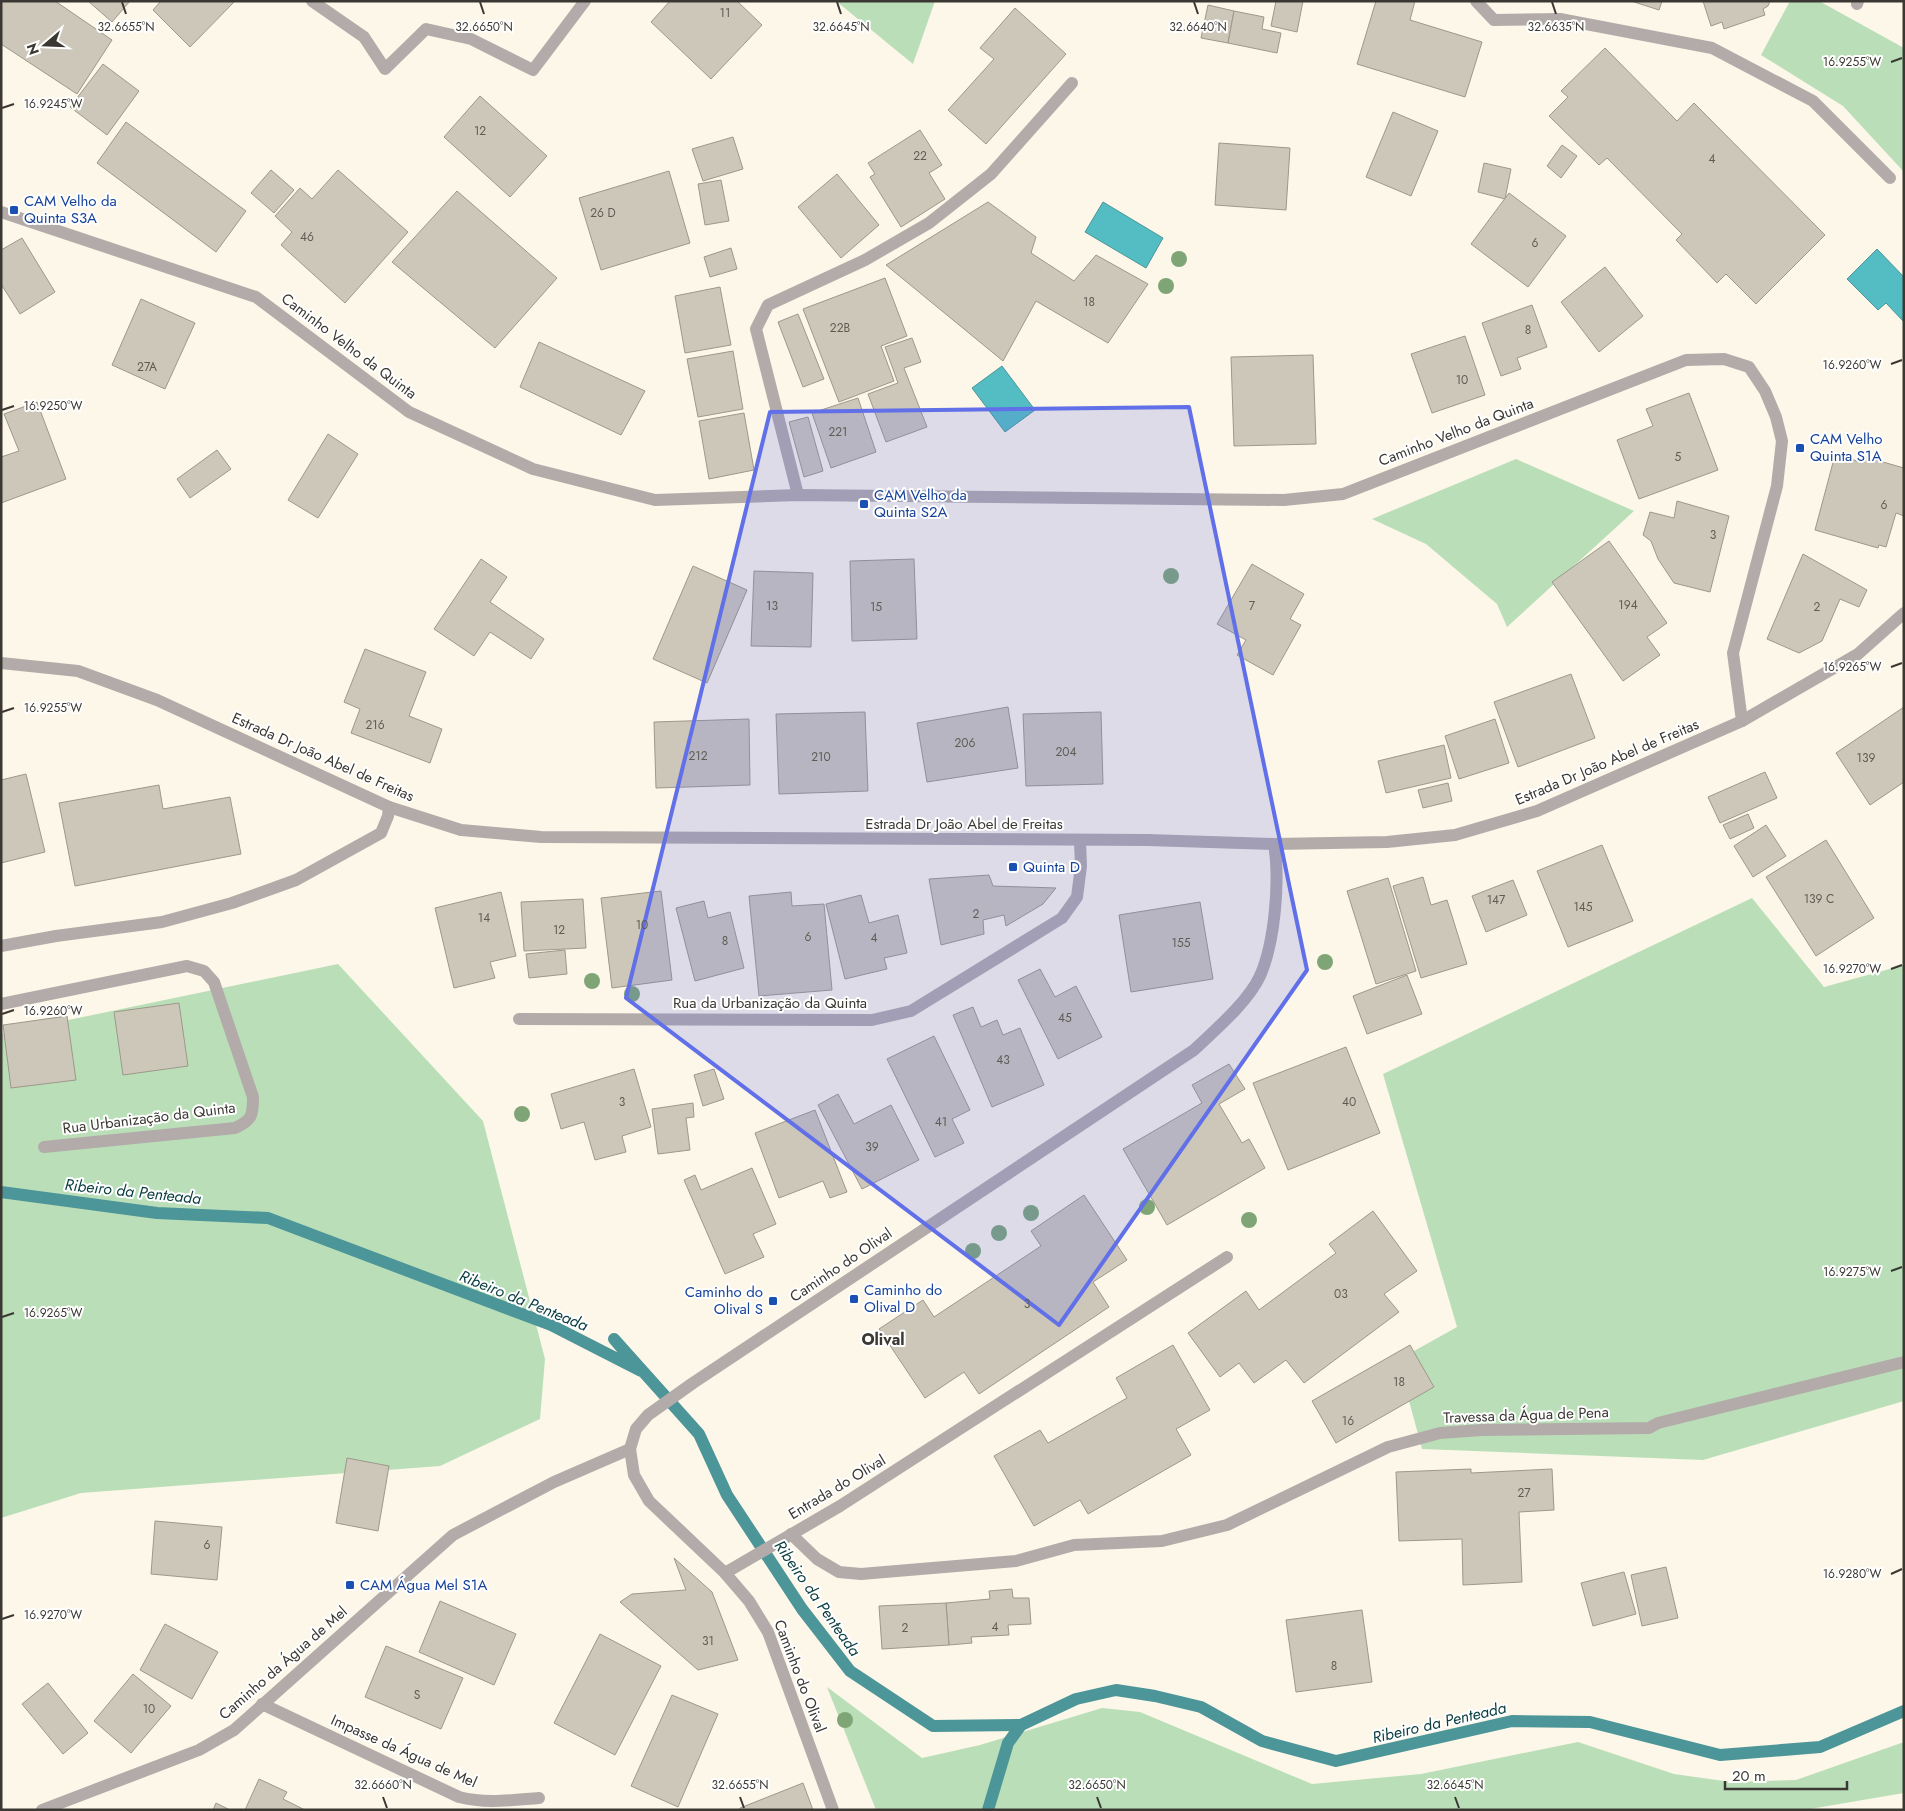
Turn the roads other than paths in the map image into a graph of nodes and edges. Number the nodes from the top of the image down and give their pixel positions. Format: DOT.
graph roads {
  1 [pos="312,1"];
  2 [pos="586,1"];
  3 [pos="1476,1"];
  4 [pos="1072,83"];
  5 [pos="1890,178"];
  6 [pos="1,212"];
  7 [pos="798,495"];
  8 [pos="1904,613"];
  9 [pos="1,663"];
  10 [pos="1742,721"];
  11 [pos="389,807"];
  12 [pos="1080,841"];
  13 [pos="1274,844"];
  14 [pos="1,946"];
  15 [pos="1,1004"];
  16 [pos="519,1019"];
  17 [pos="44,1147"];
  18 [pos="1227,1257"];
  19 [pos="1904,1362"];
  20 [pos="630,1449"];
  21 [pos="791,1534"];
  22 [pos="1162,1541"];
  23 [pos="725,1573"];
  24 [pos="262,1704"];
  25 [pos="539,1798"];
  26 [pos="42,1810"];
  27 [pos="833,1810"];
  1 -- 2 [label="street"];
  3 -- 5 [label="street"];
  4 -- 7 [label="street"];
  6 -- 7 [label="street, Caminho Velho da Quinta"];
  7 -- 10 [label="street, Caminho Velho da Quinta"];
  8 -- 10 [label="street, Estrada Dr João Abel de Freitas"];
  9 -- 11 [label="street, Estrada Dr João Abel de Freitas"];
  10 -- 13 [label="street, Estrada Dr João Abel de Freitas"];
  11 -- 12 [label="street, Estrada Dr João Abel de Freitas"];
  11 -- 14 [label="street"];
  12 -- 13 [label="street, Estrada Dr João Abel de Freitas"];
  12 -- 16 [label="street, Rua da Urbanização da Quinta"];
  13 -- 20 [label="street, Caminho do Olival"];
  15 -- 17 [label="street, Rua Urbanização da Quinta"];
  18 -- 21 [label="street, Entrada do Olival"];
  19 -- 22 [label="street, Travessa da Água de Pena"];
  20 -- 23 [label="street, Caminho do Olival"];
  20 -- 24 [label="street, Caminho da Água de Mel"];
  21 -- 22 [label="street, Entrada do Olival"];
  21 -- 23 [label="street"];
  23 -- 27 [label="street, Caminho do Olival"];
  24 -- 25 [label="street, Impasse da Água de Mel"];
  24 -- 26 [label="street, Caminho da Água de Mel"];
}
